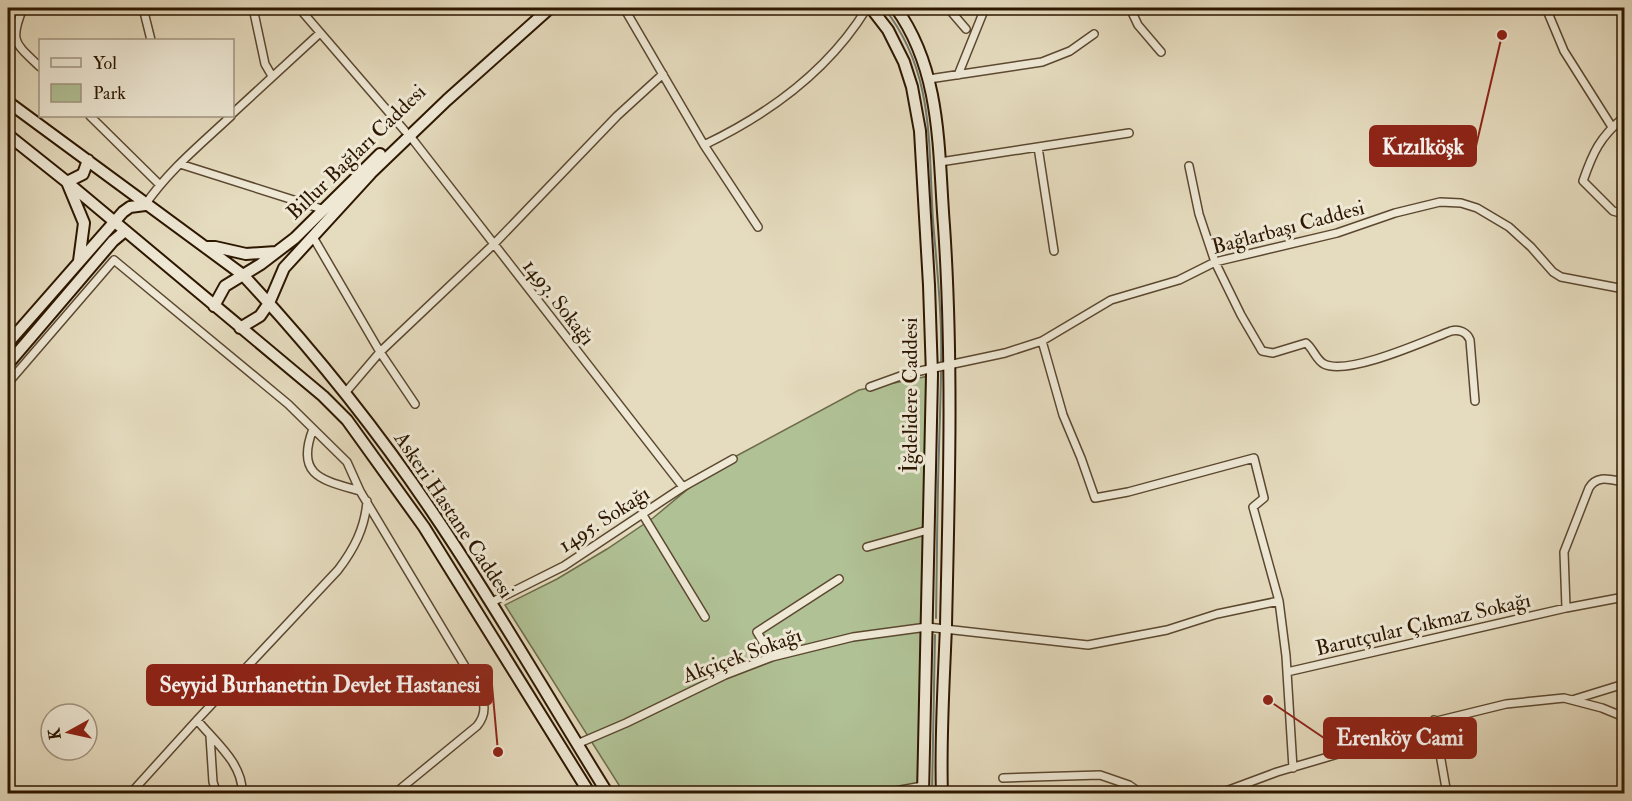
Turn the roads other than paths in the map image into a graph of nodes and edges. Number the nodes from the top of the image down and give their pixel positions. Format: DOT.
graph roads {
  1 [pos="23,8"];
  2 [pos="143,8"];
  3 [pos="252,8"];
  4 [pos="299,8"];
  5 [pos="539,8"];
  6 [pos="550,8"];
  7 [pos="619,8"];
  8 [pos="867,8"];
  9 [pos="871,8"];
  10 [pos="896,8"];
  11 [pos="948,8"];
  12 [pos="985,8"];
  13 [pos="1130,8"];
  14 [pos="1546,8"];
  15 [pos="625,9"];
  16 [pos="527,23"];
  17 [pos="966,29"];
  18 [pos="320,33"];
  19 [pos="1094,34"];
  20 [pos="151,39"];
  21 [pos="1161,52"];
  22 [pos="39,66"];
  23 [pos="663,74"];
  24 [pos="958,75"];
  25 [pos="272,76"];
  26 [pos="929,80"];
  27 [pos="8,102"];
  28 [pos="234,113"];
  29 [pos="91,117"];
  30 [pos="230,117"];
  31 [pos="1624,117"];
  32 [pos="1612,127"];
  33 [pos="1129,133"];
  34 [pos="408,134"];
  35 [pos="8,135"];
  36 [pos="704,145"];
  37 [pos="1038,147"];
  38 [pos="88,160"];
  39 [pos="940,162"];
  40 [pos="180,164"];
  41 [pos="1190,166"];
  42 [pos="67,182"];
  43 [pos="160,185"];
  44 [pos="145,205"];
  45 [pos="325,210"];
  46 [pos="1624,214"];
  47 [pos="115,223"];
  48 [pos="758,227"];
  49 [pos="125,231"];
  50 [pos="313,237"];
  51 [pos="494,244"];
  52 [pos="205,247"];
  53 [pos="1054,251"];
  54 [pos="276,252"];
  55 [pos="1215,262"];
  56 [pos="78,263"];
  57 [pos="243,275"];
  58 [pos="1624,289"];
  59 [pos="269,303"];
  60 [pos="214,306"];
  61 [pos="240,327"];
  62 [pos="1042,341"];
  63 [pos="8,343"];
  64 [pos="380,352"];
  65 [pos="8,364"];
  66 [pos="950,364"];
  67 [pos="932,369"];
  68 [pos="8,383"];
  69 [pos="870,387"];
  70 [pos="345,393"];
  71 [pos="1475,401"];
  72 [pos="414,404"];
  73 [pos="313,429"];
  74 [pos="733,459"];
  75 [pos="1624,482"];
  76 [pos="683,487"];
  77 [pos="360,491"];
  78 [pos="367,501"];
  79 [pos="643,514"];
  80 [pos="928,530"];
  81 [pos="867,547"];
  82 [pos="838,579"];
  83 [pos="1624,597"];
  84 [pos="1279,601"];
  85 [pos="490,603"];
  86 [pos="1566,608"];
  87 [pos="705,617"];
  88 [pos="927,627"];
  89 [pos="945,628"];
  90 [pos="772,657"];
  91 [pos="1287,672"];
  92 [pos="1624,684"];
  93 [pos="1572,700"];
  94 [pos="1624,717"];
  95 [pos="197,720"];
  96 [pos="1434,720"];
  97 [pos="210,736"];
  98 [pos="577,744"];
  99 [pos="1293,768"];
  100 [pos="1003,778"];
  101 [pos="923,790"];
  102 [pos="130,794"];
  103 [pos="217,794"];
  104 [pos="242,794"];
  105 [pos="394,794"];
  106 [pos="590,794"];
  107 [pos="608,794"];
  108 [pos="878,794"];
  109 [pos="942,794"];
  110 [pos="1142,794"];
  111 [pos="1218,794"];
  112 [pos="1447,794"];
  1 -- 22 [label="street"];
  2 -- 20 [label="street"];
  3 -- 25 [label="street"];
  4 -- 18 [label="street, 1493. Sokağı"];
  5 -- 16 [label="street"];
  6 -- 16 [label="street"];
  7 -- 15 [label="street"];
  8 -- 36 [label="street"];
  9 -- 67 [label="street, İğdelidere Caddesi"];
  10 -- 26 [label="street, İğdelidere Caddesi"];
  11 -- 17 [label="street"];
  12 -- 24 [label="street"];
  13 -- 21 [label="street"];
  14 -- 32 [label="street"];
  15 -- 23 [label="street"];
  16 -- 34 [label="street, Billur Bağları Caddesi"];
  18 -- 25 [label="street"];
  18 -- 34 [label="street, 1493. Sokağı"];
  19 -- 24 [label="street"];
  23 -- 36 [label="street"];
  23 -- 51 [label="street"];
  24 -- 26 [label="street"];
  25 -- 28 [label="street"];
  26 -- 39 [label="street, İğdelidere Caddesi"];
  27 -- 38 [label="street, Askeri Hastane Caddesi"];
  29 -- 43 [label="street"];
  30 -- 40 [label="street"];
  31 -- 32 [label="street"];
  32 -- 46 [label="street"];
  33 -- 37 [label="street"];
  34 -- 45 [label="street, Billur Bağları Caddesi"];
  34 -- 50 [label="street, Billur Bağları Caddesi"];
  34 -- 51 [label="street, 1493. Sokağı"];
  35 -- 42 [label="street, Askeri Hastane Caddesi"];
  36 -- 48 [label="street"];
  37 -- 39 [label="street"];
  37 -- 53 [label="street"];
  38 -- 42 [label="street"];
  38 -- 44 [label="street, Askeri Hastane Caddesi"];
  39 -- 66 [label="street, İğdelidere Caddesi"];
  40 -- 43 [label="street"];
  40 -- 45 [label="street"];
  41 -- 55 [label="street"];
  42 -- 47 [label="street, Askeri Hastane Caddesi"];
  42 -- 56 [label="street"];
  43 -- 44 [label="street"];
  44 -- 47 [label="street"];
  44 -- 52 [label="street, Askeri Hastane Caddesi"];
  45 -- 54 [label="street, Billur Bağları Caddesi"];
  47 -- 49 [label="street, Askeri Hastane Caddesi"];
  47 -- 56 [label="street"];
  49 -- 60 [label="street, Askeri Hastane Caddesi"];
  49 -- 65 [label="street"];
  50 -- 59 [label="street, Billur Bağları Caddesi"];
  50 -- 64 [label="street"];
  51 -- 64 [label="street"];
  51 -- 76 [label="street, 1493. Sokağı"];
  52 -- 54 [label="street"];
  52 -- 57 [label="street, Askeri Hastane Caddesi"];
  54 -- 57 [label="street, Billur Bağları Caddesi"];
  55 -- 58 [label="street, Bağlarbaşı Caddesi"];
  55 -- 62 [label="street, Bağlarbaşı Caddesi"];
  55 -- 71 [label="street"];
  56 -- 63 [label="street"];
  57 -- 59 [label="street, Askeri Hastane Caddesi"];
  57 -- 60 [label="street, Billur Bağları Caddesi"];
  59 -- 61 [label="street, Billur Bağları Caddesi"];
  59 -- 70 [label="street, Askeri Hastane Caddesi"];
  60 -- 61 [label="street, Askeri Hastane Caddesi"];
  61 -- 106 [label="street, Askeri Hastane Caddesi"];
  62 -- 66 [label="street, Bağlarbaşı Caddesi"];
  62 -- 84 [label="street"];
  64 -- 70 [label="street"];
  64 -- 72 [label="street"];
  66 -- 67 [label="street, Bağlarbaşı Caddesi"];
  66 -- 89 [label="street, İğdelidere Caddesi"];
  67 -- 69 [label="street, Bağlarbaşı Caddesi"];
  67 -- 80 [label="street, İğdelidere Caddesi"];
  68 -- 73 [label="street"];
  70 -- 85 [label="street, Askeri Hastane Caddesi"];
  73 -- 77 [label="street"];
  73 -- 77 [label="street"];
  74 -- 76 [label="street, 1495. Sokağı"];
  75 -- 86 [label="street"];
  76 -- 79 [label="street, 1495. Sokağı"];
  77 -- 78 [label="street"];
  78 -- 95 [label="street"];
  78 -- 105 [label="street"];
  79 -- 85 [label="street, 1495. Sokağı"];
  79 -- 87 [label="street"];
  80 -- 81 [label="street"];
  80 -- 88 [label="street, İğdelidere Caddesi"];
  82 -- 90 [label="street"];
  83 -- 86 [label="street, Barutçular Çıkmaz Sokağı"];
  84 -- 89 [label="street, Akçiçek Sokağı"];
  84 -- 91 [label="street"];
  85 -- 98 [label="street, Askeri Hastane Caddesi"];
  86 -- 91 [label="street, Barutçular Çıkmaz Sokağı"];
  88 -- 89 [label="street, Akçiçek Sokağı"];
  88 -- 90 [label="street, Akçiçek Sokağı"];
  88 -- 101 [label="street, İğdelidere Caddesi"];
  89 -- 109 [label="street, İğdelidere Caddesi"];
  90 -- 98 [label="street, Akçiçek Sokağı"];
  91 -- 99 [label="street"];
  92 -- 93 [label="street"];
  93 -- 94 [label="street"];
  93 -- 96 [label="street"];
  95 -- 97 [label="street"];
  95 -- 102 [label="street"];
  96 -- 99 [label="street"];
  96 -- 112 [label="street"];
  97 -- 103 [label="street"];
  97 -- 104 [label="street"];
  98 -- 107 [label="street, Askeri Hastane Caddesi"];
  99 -- 111 [label="street"];
  100 -- 110 [label="street"];
  101 -- 108 [label="street"];
}
